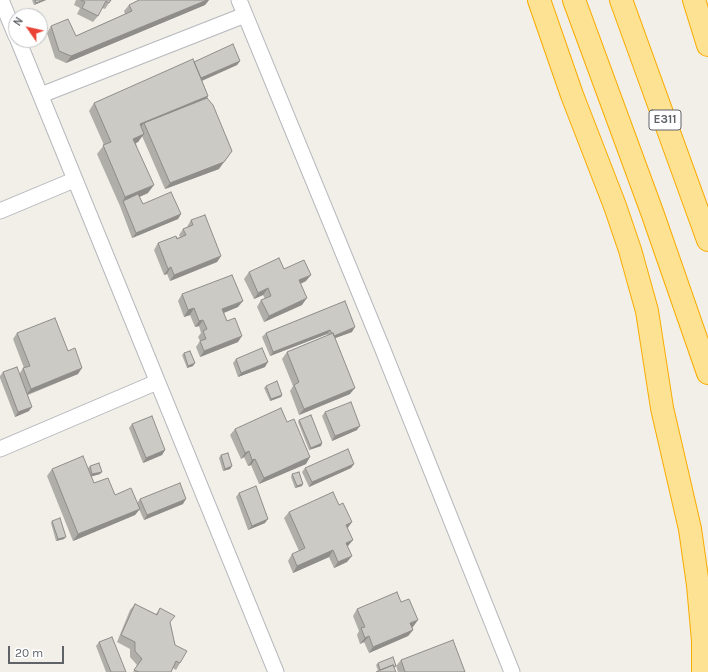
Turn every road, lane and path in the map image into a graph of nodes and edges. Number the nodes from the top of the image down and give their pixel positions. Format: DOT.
graph roads {
  1 [pos="1,0"];
  2 [pos="239,0"];
  3 [pos="538,0"];
  4 [pos="574,0"];
  5 [pos="621,0"];
  6 [pos="694,0"];
  7 [pos="705,0"];
  8 [pos="708,6"];
  9 [pos="245,15"];
  10 [pos="8,17"];
  11 [pos="708,45"];
  12 [pos="21,48"];
  13 [pos="40,96"];
  14 [pos="74,180"];
  15 [pos="0,211"];
  16 [pos="708,240"];
  17 [pos="708,373"];
  18 [pos="158,382"];
  19 [pos="0,449"];
  20 [pos="276,672"];
  21 [pos="512,672"];
  22 [pos="703,672"];
  1 -- 10 [label="street"];
  2 -- 9 [label="street"];
  3 -- 22 [label="highway"];
  4 -- 17 [label="highway"];
  5 -- 16 [label="highway, E311"];
  6 -- 11 [label="highway"];
  7 -- 8 [label="highway"];
  9 -- 13 [label="street"];
  9 -- 21 [label="street"];
  12 -- 13 [label="street"];
  13 -- 14 [label="street"];
  14 -- 15 [label="street"];
  14 -- 18 [label="street"];
  18 -- 19 [label="street"];
  18 -- 20 [label="street"];
}
